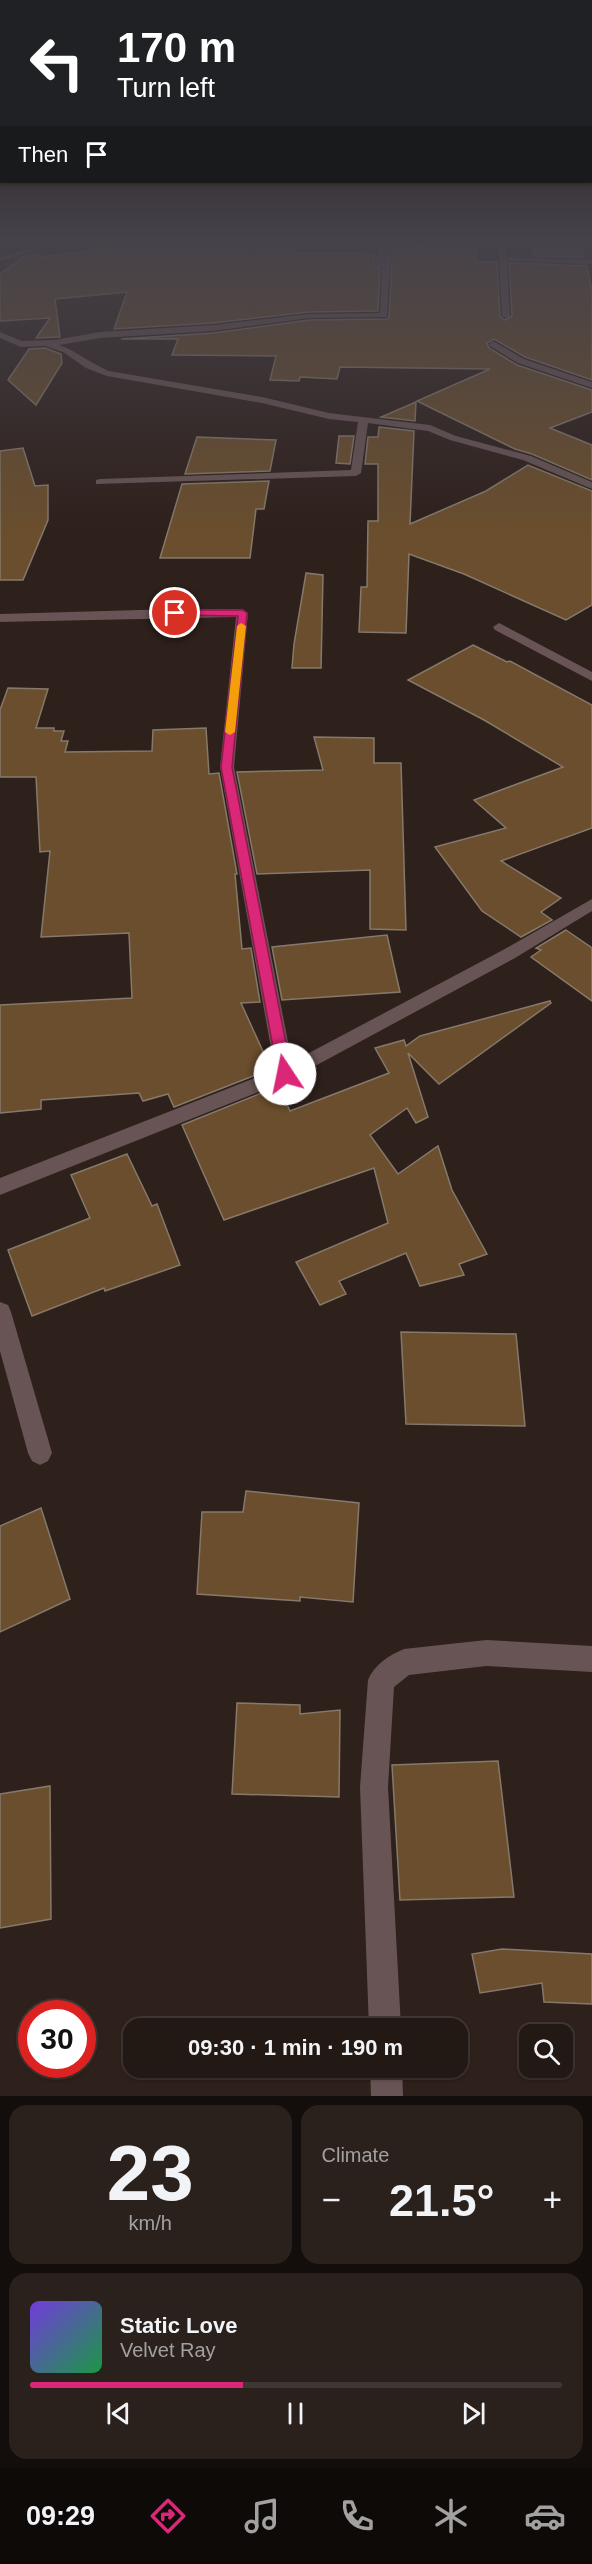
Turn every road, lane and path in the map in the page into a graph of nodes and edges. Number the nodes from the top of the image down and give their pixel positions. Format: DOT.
graph roads {
  1 [pos="9,339"];
  2 [pos="74,339"];
  3 [pos="45,343"];
  4 [pos="493,344"];
  5 [pos="592,385"];
  6 [pos="363,422"];
  7 [pos="100,482"];
  8 [pos="592,486"];
  9 [pos="0,618"];
  10 [pos="499,627"];
  11 [pos="592,677"];
  12 [pos="592,904"];
  13 [pos="285,1074"];
  14 [pos="0,1187"];
  15 [pos="0,1312"];
  16 [pos="39,1453"];
  17 [pos="592,1659"];
  18 [pos="385,2018"];
  19 [pos="386,2078"];
  20 [pos="387,2096"];
  1 -- 3 [label="street"];
  2 -- 3 [label="street"];
  3 -- 6 [label="street"];
  4 -- 5 [label="street"];
  6 -- 7 [label="street"];
  6 -- 8 [label="street"];
  9 -- 13 [label="street"];
  10 -- 11 [label="street"];
  12 -- 13 [label="street"];
  13 -- 14 [label="street"];
  15 -- 16 [label="street"];
  17 -- 18 [label="street"];
  19 -- 20 [label="street"];
}
